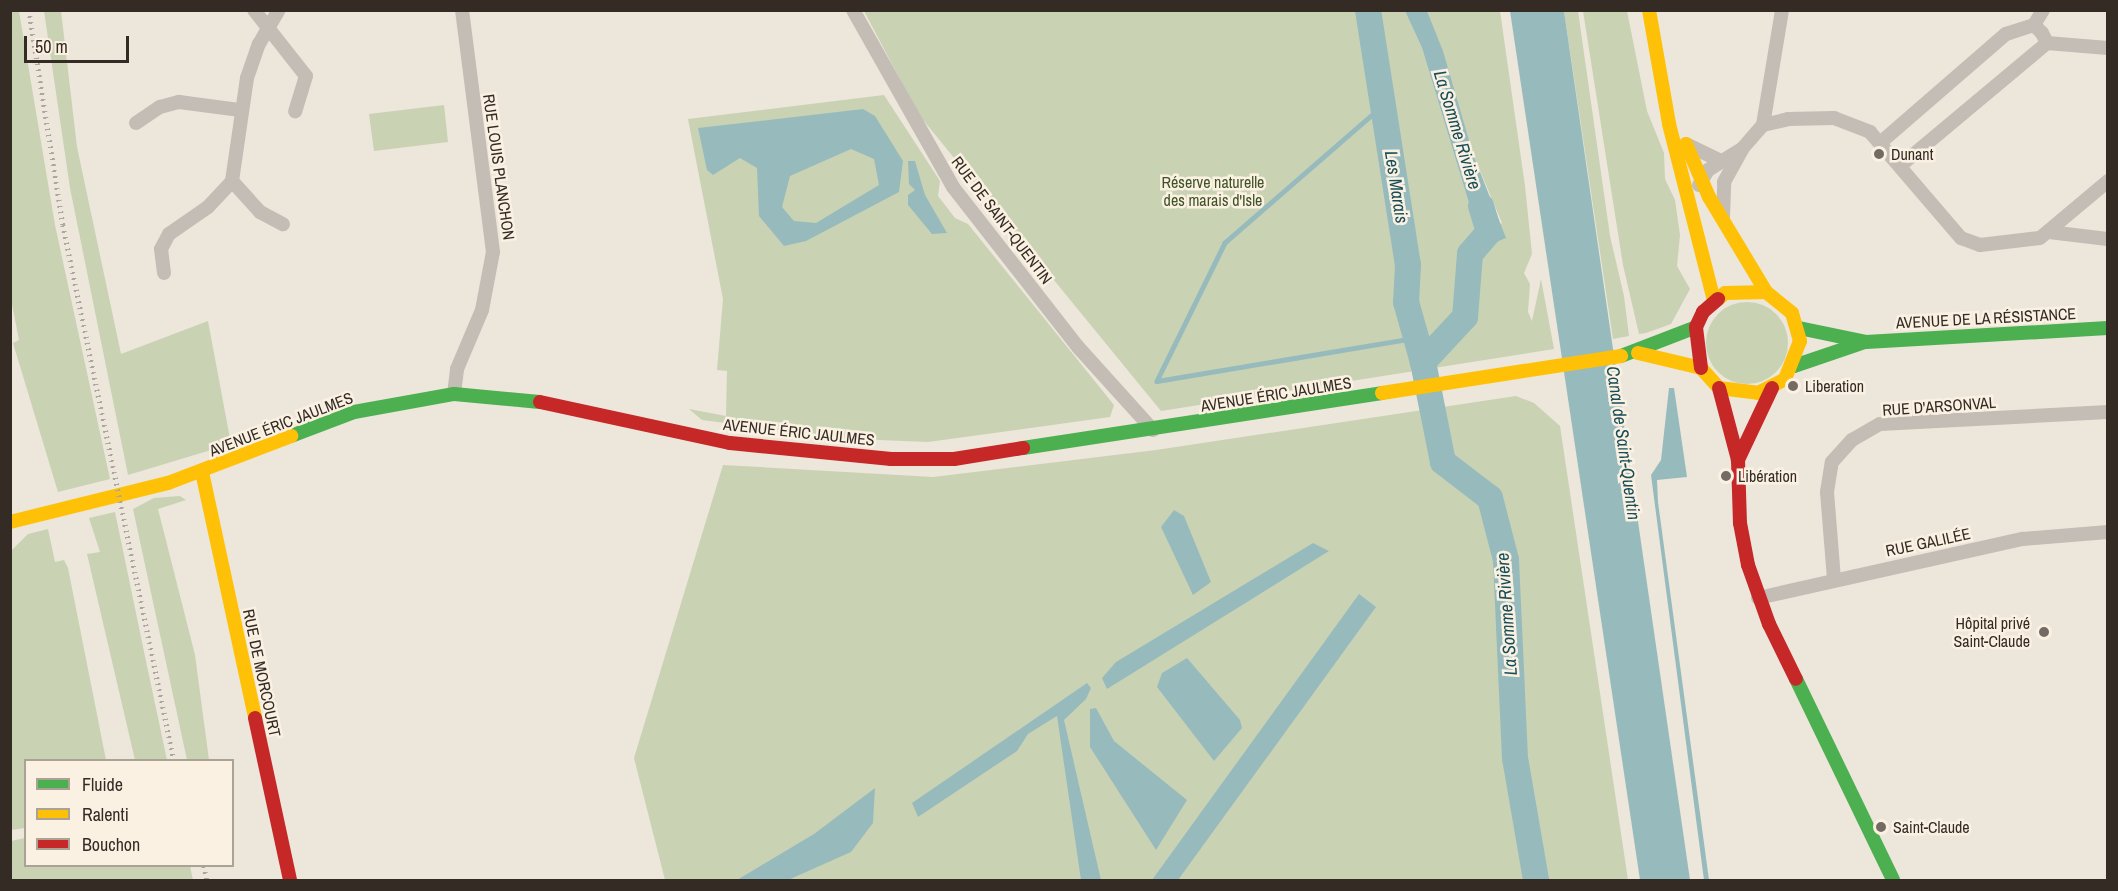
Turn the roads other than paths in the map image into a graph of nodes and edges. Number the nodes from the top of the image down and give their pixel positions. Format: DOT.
graph roads {
  1 [pos="254,10"];
  2 [pos="279,10"];
  3 [pos="462,10"];
  4 [pos="854,10"];
  5 [pos="1649,10"];
  6 [pos="1782,10"];
  7 [pos="2043,10"];
  8 [pos="2034,25"];
  9 [pos="266,32"];
  10 [pos="2047,43"];
  11 [pos="2108,48"];
  12 [pos="1665,90"];
  13 [pos="240,110"];
  14 [pos="295,111"];
  15 [pos="136,123"];
  16 [pos="1763,124"];
  17 [pos="1880,143"];
  18 [pos="1686,144"];
  19 [pos="1742,149"];
  20 [pos="1721,161"];
  21 [pos="1901,165"];
  22 [pos="1700,178"];
  23 [pos="232,181"];
  24 [pos="2108,181"];
  25 [pos="1694,214"];
  26 [pos="1723,220"];
  27 [pos="283,224"];
  28 [pos="2049,232"];
  29 [pos="2108,239"];
  30 [pos="164,273"];
  31 [pos="1766,292"];
  32 [pos="1714,300"];
  33 [pos="1696,327"];
  34 [pos="1798,328"];
  35 [pos="2108,328"];
  36 [pos="1866,342"];
  37 [pos="1638,352"];
  38 [pos="1794,366"];
  39 [pos="1701,368"];
  40 [pos="1719,388"];
  41 [pos="1772,388"];
  42 [pos="454,394"];
  43 [pos="2108,412"];
  44 [pos="1153,430"];
  45 [pos="1738,460"];
  46 [pos="202,472"];
  47 [pos="10,522"];
  48 [pos="2108,532"];
  49 [pos="1834,579"];
  50 [pos="1758,598"];
  51 [pos="290,880"];
  52 [pos="1893,880"];
  1 -- 9 [label="street"];
  2 -- 9 [label="street"];
  3 -- 42 [label="street, RUE LOUIS PLANCHON"];
  4 -- 44 [label="street, RUE DE SAINT-QUENTIN"];
  5 -- 12 [label="main road"];
  6 -- 16 [label="street"];
  7 -- 8 [label="street"];
  8 -- 10 [label="street"];
  8 -- 17 [label="street"];
  9 -- 13 [label="street"];
  9 -- 14 [label="street"];
  10 -- 11 [label="street"];
  10 -- 21 [label="street"];
  12 -- 18 [label="main road"];
  12 -- 25 [label="main road"];
  13 -- 15 [label="street"];
  13 -- 23 [label="street"];
  16 -- 17 [label="street"];
  16 -- 19 [label="street"];
  17 -- 21 [label="street"];
  18 -- 20 [label="street"];
  18 -- 22 [label="main road"];
  19 -- 20 [label="street"];
  19 -- 26 [label="street"];
  20 -- 22 [label="street"];
  21 -- 28 [label="street"];
  22 -- 25 [label="street"];
  22 -- 26 [label="main road"];
  23 -- 27 [label="street"];
  23 -- 30 [label="street"];
  24 -- 28 [label="street"];
  25 -- 32 [label="main road"];
  26 -- 31 [label="main road"];
  28 -- 29 [label="street"];
  31 -- 32 [label="main road"];
  31 -- 34 [label="main road"];
  32 -- 33 [label="main road"];
  33 -- 37 [label="main road, AVENUE ÉRIC JAULMES"];
  33 -- 39 [label="main road"];
  34 -- 36 [label="main road"];
  34 -- 38 [label="main road"];
  35 -- 36 [label="main road, AVENUE DE LA RÉSISTANCE"];
  36 -- 38 [label="main road"];
  37 -- 39 [label="main road"];
  37 -- 44 [label="main road, AVENUE ÉRIC JAULMES"];
  38 -- 41 [label="main road"];
  39 -- 40 [label="main road"];
  40 -- 41 [label="main road"];
  40 -- 45 [label="main road"];
  41 -- 45 [label="main road"];
  42 -- 44 [label="main road, AVENUE ÉRIC JAULMES"];
  42 -- 46 [label="main road, AVENUE ÉRIC JAULMES"];
  43 -- 49 [label="street, RUE D'ARSONVAL"];
  45 -- 50 [label="main road"];
  46 -- 47 [label="main road, AVENUE ÉRIC JAULMES"];
  46 -- 51 [label="main road, RUE DE MORCOURT"];
  48 -- 49 [label="street, RUE GALILÉE"];
  49 -- 50 [label="street, RUE GALILÉE"];
  50 -- 52 [label="main road"];
}
